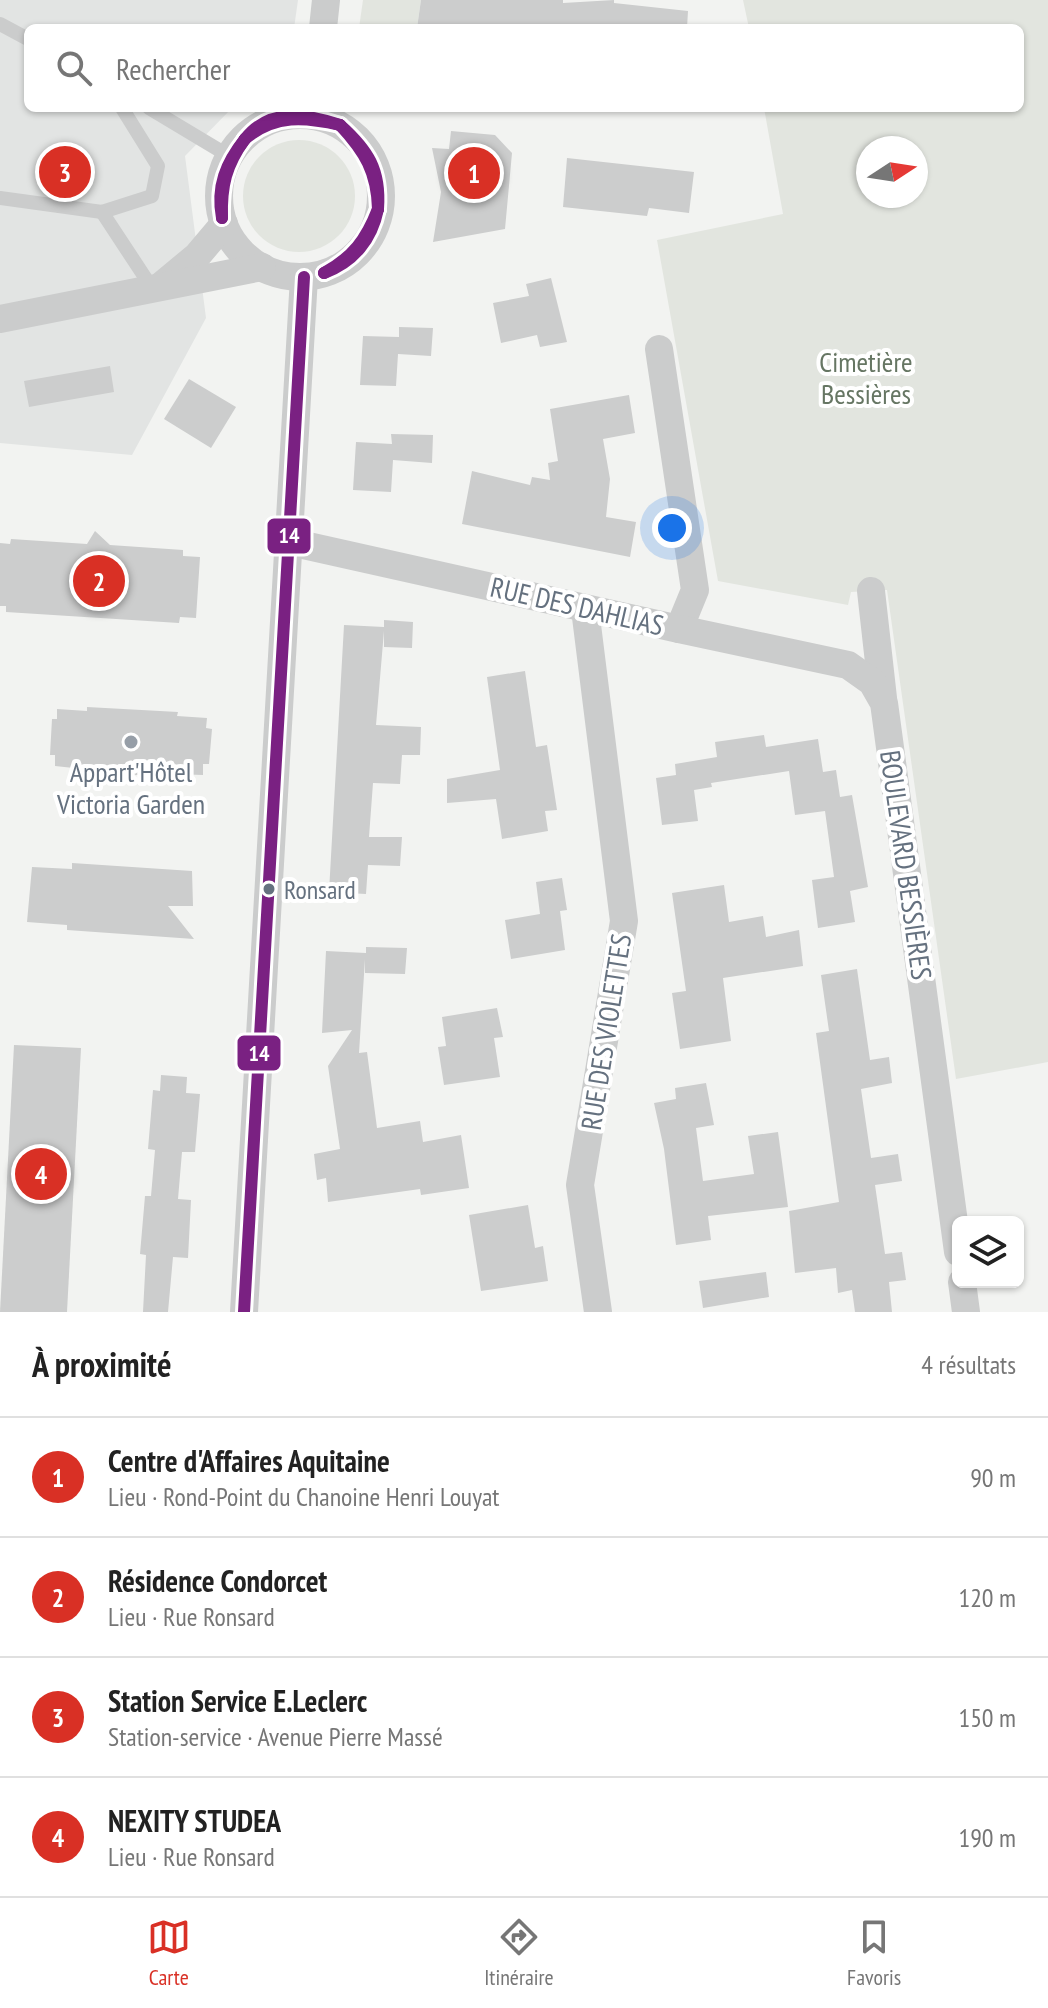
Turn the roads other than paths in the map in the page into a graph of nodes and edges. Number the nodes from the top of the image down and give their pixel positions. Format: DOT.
graph roads {
  1 [pos="326,0"];
  2 [pos="0,24"];
  3 [pos="323,24"];
  4 [pos="24,37"];
  5 [pos="124,112"];
  6 [pos="156,112"];
  7 [pos="286,112"];
  8 [pos="338,117"];
  9 [pos="229,156"];
  10 [pos="0,198"];
  11 [pos="102,212"];
  12 [pos="224,224"];
  13 [pos="262,267"];
  14 [pos="304,277"];
  15 [pos="157,287"];
  16 [pos="0,319"];
  17 [pos="659,349"];
  18 [pos="290,542"];
  19 [pos="871,591"];
  20 [pos="585,609"];
  21 [pos="679,629"];
  22 [pos="884,703"];
  23 [pos="953,1216"];
  24 [pos="963,1288"];
  25 [pos="244,1312"];
  26 [pos="598,1312"];
  27 [pos="966,1312"];
  1 -- 3 [label="street"];
  2 -- 4 [label="lane"];
  5 -- 11 [label="lane"];
  6 -- 9 [label="lane"];
  7 -- 8 [label="street"];
  7 -- 9 [label="street"];
  8 -- 14 [label="street"];
  9 -- 12 [label="street"];
  10 -- 11 [label="lane"];
  11 -- 15 [label="lane"];
  12 -- 13 [label="street"];
  12 -- 15 [label="street"];
  13 -- 14 [label="street"];
  13 -- 15 [label="street"];
  14 -- 18 [label="street"];
  15 -- 16 [label="street"];
  17 -- 21 [label="street, RUE DES DAHLIAS"];
  18 -- 20 [label="street, RUE DES DAHLIAS"];
  18 -- 25 [label="street"];
  19 -- 22 [label="street, BOULEVARD BESSIÈRES"];
  20 -- 21 [label="street, RUE DES DAHLIAS"];
  20 -- 26 [label="street, RUE DES VIOLETTES"];
  21 -- 22 [label="street"];
  22 -- 23 [label="street, BOULEVARD BESSIÈRES"];
  24 -- 27 [label="street"];
}
